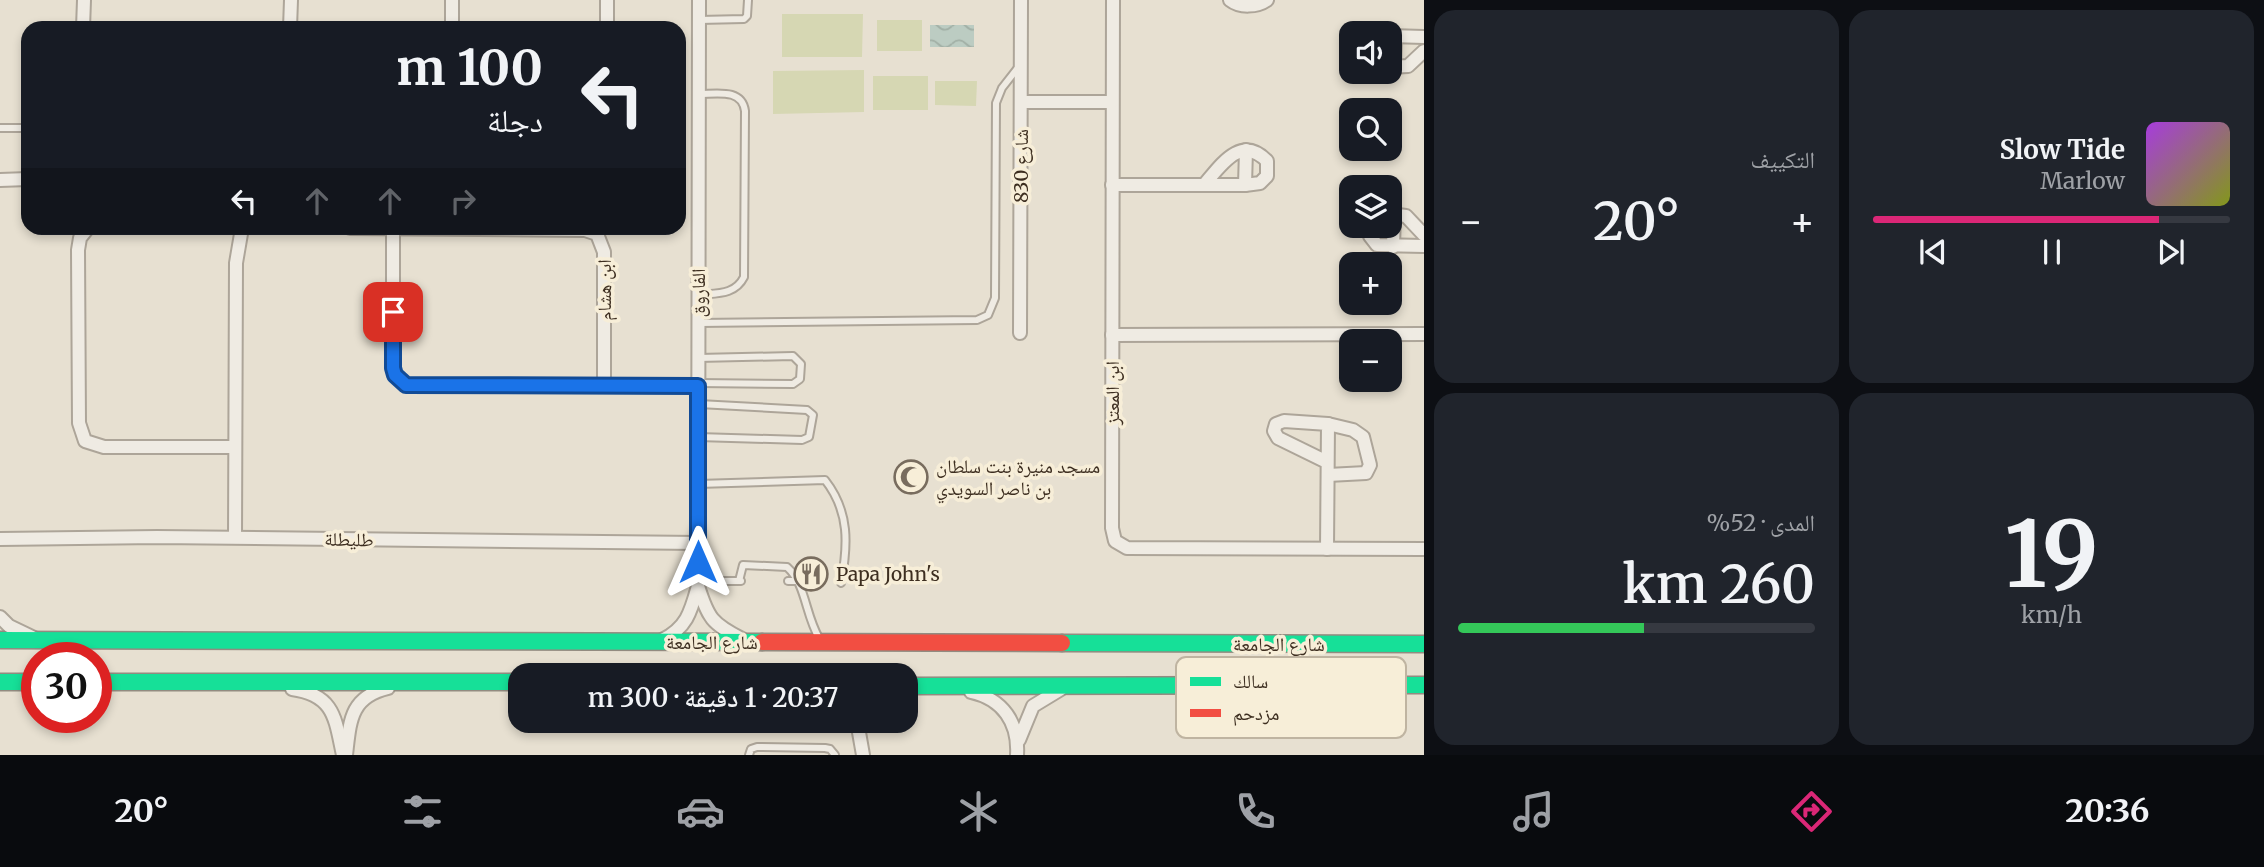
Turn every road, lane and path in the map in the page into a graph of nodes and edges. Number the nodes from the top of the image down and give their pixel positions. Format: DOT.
graph roads {
  1 [pos="83,0"];
  2 [pos="291,0"];
  3 [pos="452,0"];
  4 [pos="607,0"];
  5 [pos="699,0"];
  6 [pos="748,0"];
  7 [pos="1021,0"];
  8 [pos="1112,0"];
  9 [pos="1230,0"];
  10 [pos="1267,0"];
  11 [pos="1246,3"];
  12 [pos="699,20"];
  13 [pos="83,21"];
  14 [pos="290,21"];
  15 [pos="452,21"];
  16 [pos="607,21"];
  17 [pos="1402,36"];
  18 [pos="1424,37"];
  19 [pos="1424,51"];
  20 [pos="1021,64"];
  21 [pos="1402,66"];
  22 [pos="699,94"];
  23 [pos="1021,102"];
  24 [pos="1112,102"];
  25 [pos="0,128"];
  26 [pos="21,128"];
  27 [pos="1245,150"];
  28 [pos="21,179"];
  29 [pos="0,180"];
  30 [pos="1112,185"];
  31 [pos="1204,185"];
  32 [pos="1245,185"];
  33 [pos="1402,215"];
  34 [pos="82,235"];
  35 [pos="241,235"];
  36 [pos="393,235"];
  37 [pos="597,235"];
  38 [pos="1424,235"];
  39 [pos="1373,238"];
  40 [pos="1393,238"];
  41 [pos="1424,246"];
  42 [pos="1393,247"];
  43 [pos="698,295"];
  44 [pos="698,323"];
  45 [pos="1020,332"];
  46 [pos="1424,334"];
  47 [pos="1112,335"];
  48 [pos="698,358"];
  49 [pos="698,384"];
  50 [pos="604,386"];
  51 [pos="698,404"];
  52 [pos="1328,424"];
  53 [pos="698,437"];
  54 [pos="235,447"];
  55 [pos="1328,468"];
  56 [pos="698,484"];
  57 [pos="235,537"];
  58 [pos="0,539"];
  59 [pos="698,543"];
  60 [pos="1327,550"];
  61 [pos="1424,550"];
  62 [pos="788,581"];
  63 [pos="800,581"];
  64 [pos="698,583"];
  65 [pos="841,583"];
  66 [pos="0,617"];
  67 [pos="0,640"];
  68 [pos="41,641"];
  69 [pos="657,642"];
  70 [pos="748,642"];
  71 [pos="822,642"];
  72 [pos="1424,644"];
  73 [pos="243,681"];
  74 [pos="417,681"];
  75 [pos="0,682"];
  76 [pos="21,682"];
  77 [pos="112,682"];
  78 [pos="508,682"];
  79 [pos="1406,685"];
  80 [pos="1424,685"];
  81 [pos="918,686"];
  82 [pos="947,686"];
  83 [pos="1091,686"];
  84 [pos="1176,686"];
  85 [pos="859,733"];
  86 [pos="1018,749"];
  87 [pos="344,755"];
  88 [pos="749,755"];
  89 [pos="835,755"];
  90 [pos="863,755"];
  1 -- 13 [label="street"];
  2 -- 14 [label="street"];
  3 -- 15 [label="street"];
  4 -- 16 [label="street"];
  5 -- 12 [label="street, الفاروق"];
  6 -- 12 [label="lane"];
  7 -- 20 [label="street, شارع 830"];
  8 -- 24 [label="street, ابن المعتز"];
  9 -- 11 [label="street"];
  10 -- 11 [label="street"];
  12 -- 22 [label="street, الفاروق"];
  17 -- 18 [label="street"];
  19 -- 21 [label="street"];
  20 -- 23 [label="street, شارع 830"];
  20 -- 44 [label="lane"];
  22 -- 43 [label="street, الفاروق"];
  22 -- 43 [label="lane"];
  23 -- 24 [label="street"];
  23 -- 45 [label="street, شارع 830"];
  24 -- 30 [label="street, ابن المعتز"];
  25 -- 26 [label="lane"];
  27 -- 31 [label="street"];
  27 -- 32 [label="street"];
  27 -- 32 [label="street"];
  28 -- 29 [label="street"];
  30 -- 31 [label="street"];
  30 -- 47 [label="street, ابن المعتز"];
  31 -- 32 [label="street"];
  33 -- 38 [label="street"];
  34 -- 54 [label="street"];
  35 -- 54 [label="street"];
  36 -- 50 [label="street"];
  37 -- 50 [label="street, ابن هشام"];
  39 -- 42 [label="street"];
  40 -- 42 [label="street"];
  41 -- 42 [label="street"];
  43 -- 44 [label="street, الفاروق"];
  44 -- 48 [label="street, الفاروق"];
  46 -- 47 [label="street"];
  47 -- 60 [label="street, ابن المعتز"];
  48 -- 49 [label="street, الفاروق"];
  48 -- 49 [label="lane"];
  49 -- 50 [label="street"];
  49 -- 51 [label="street, الفاروق"];
  51 -- 53 [label="street, الفاروق"];
  51 -- 53 [label="lane"];
  52 -- 55 [label="street"];
  52 -- 55 [label="street"];
  52 -- 55 [label="street"];
  53 -- 56 [label="street, الفاروق"];
  54 -- 57 [label="street"];
  55 -- 60 [label="street"];
  56 -- 59 [label="street, الفاروق"];
  56 -- 65 [label="lane"];
  57 -- 58 [label="street, طليطلة"];
  57 -- 59 [label="street, طليطلة"];
  59 -- 64 [label="street, الفاروق"];
  60 -- 61 [label="street, ابن المعتز"];
  62 -- 63 [label="lane"];
  63 -- 64 [label="lane"];
  63 -- 71 [label="lane"];
  64 -- 69 [label="street, الفاروق"];
  64 -- 70 [label="street, الفاروق"];
  66 -- 68 [label="street"];
  67 -- 68 [label="main road, شارع الجامعة"];
  68 -- 69 [label="main road, شارع الجامعة"];
  69 -- 70 [label="main road, شارع الجامعة"];
  70 -- 71 [label="main road, شارع الجامعة"];
  71 -- 72 [label="main road, شارع الجامعة"];
  73 -- 74 [label="main road"];
  73 -- 77 [label="main road"];
  73 -- 87 [label="street"];
  74 -- 78 [label="main road"];
  74 -- 87 [label="street"];
  75 -- 76 [label="main road"];
  79 -- 80 [label="main road"];
  81 -- 82 [label="main road"];
  82 -- 83 [label="main road"];
  82 -- 86 [label="street"];
  83 -- 84 [label="main road"];
  83 -- 86 [label="street"];
  85 -- 90 [label="street"];
  88 -- 89 [label="lane"];
}
